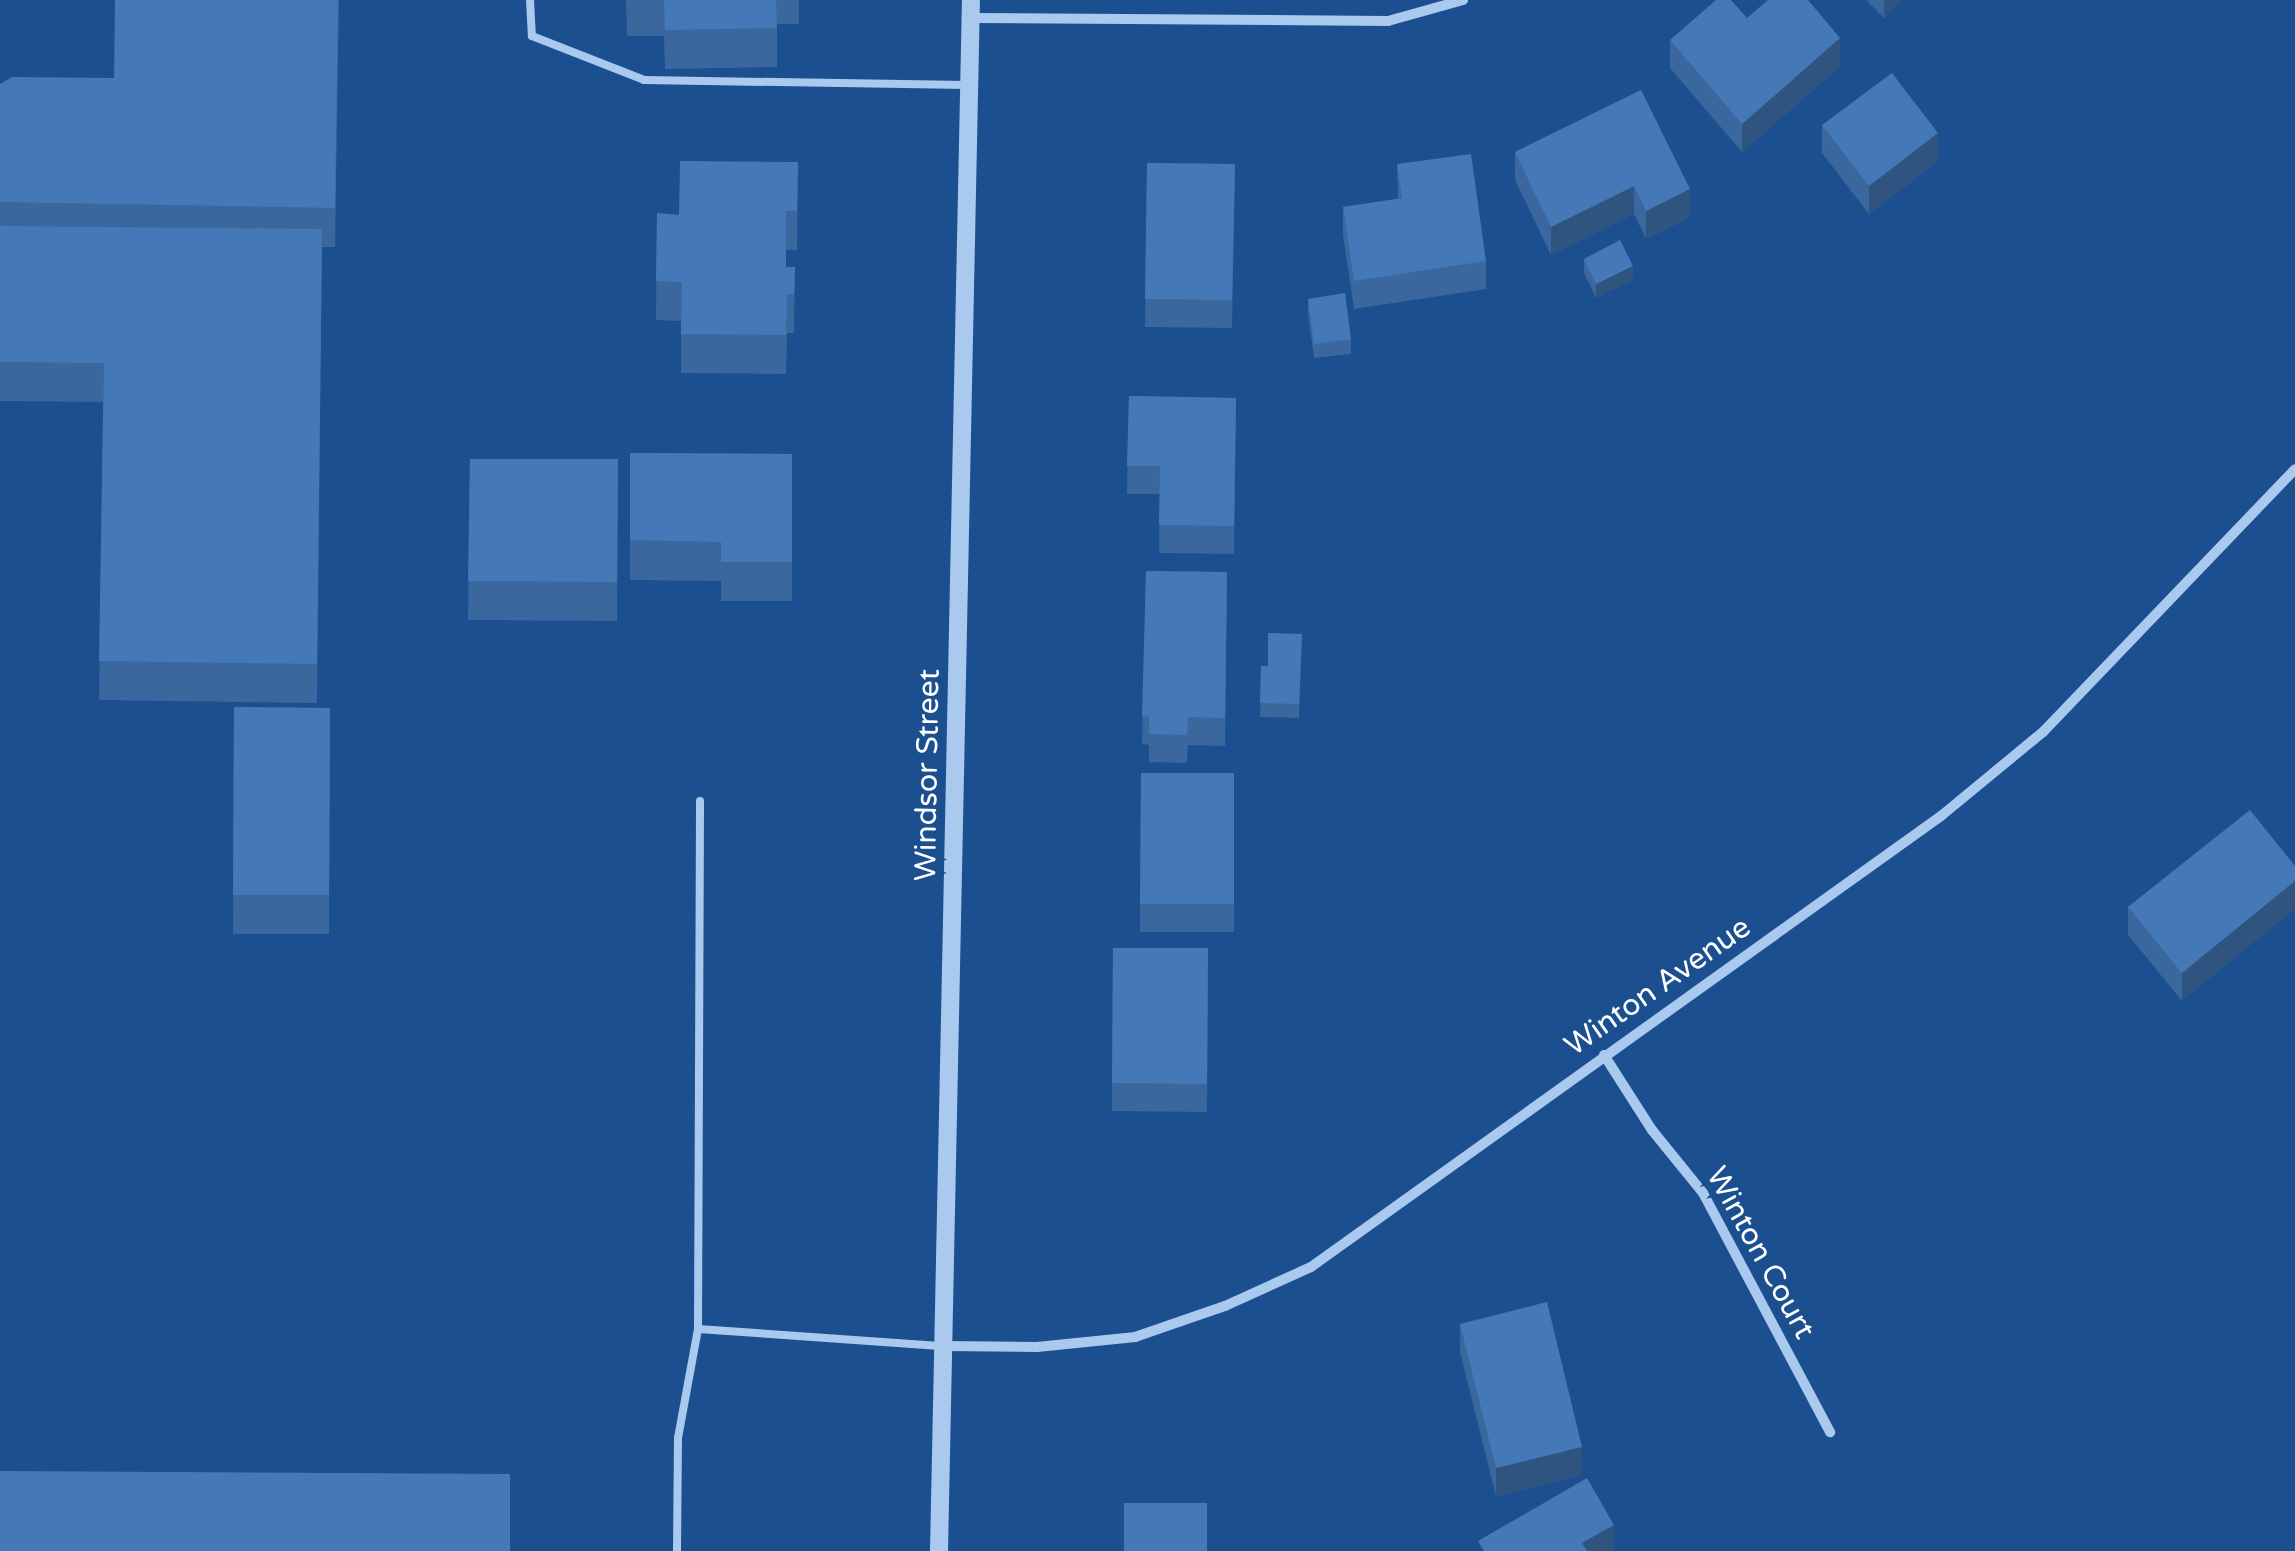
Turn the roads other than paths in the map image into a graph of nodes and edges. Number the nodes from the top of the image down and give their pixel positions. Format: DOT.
graph roads {
  1 [pos="530,0"];
  2 [pos="1463,0"];
  3 [pos="971,9"];
  4 [pos="970,85"];
  5 [pos="2295,470"];
  6 [pos="700,801"];
  7 [pos="1604,1054"];
  8 [pos="698,1329"];
  9 [pos="943,1346"];
  10 [pos="1830,1432"];
  11 [pos="677,1551"];
  12 [pos="939,1551"];
  1 -- 4 [label="lane"];
  2 -- 3 [label="street"];
  3 -- 4 [label="street, Windsor Street"];
  4 -- 9 [label="street, Windsor Street"];
  5 -- 7 [label="street, Winton Avenue"];
  6 -- 8 [label="lane"];
  7 -- 9 [label="street, Winton Avenue"];
  7 -- 10 [label="street, Winton Court"];
  8 -- 9 [label="lane"];
  8 -- 11 [label="lane"];
  9 -- 12 [label="street, Windsor Street"];
}
